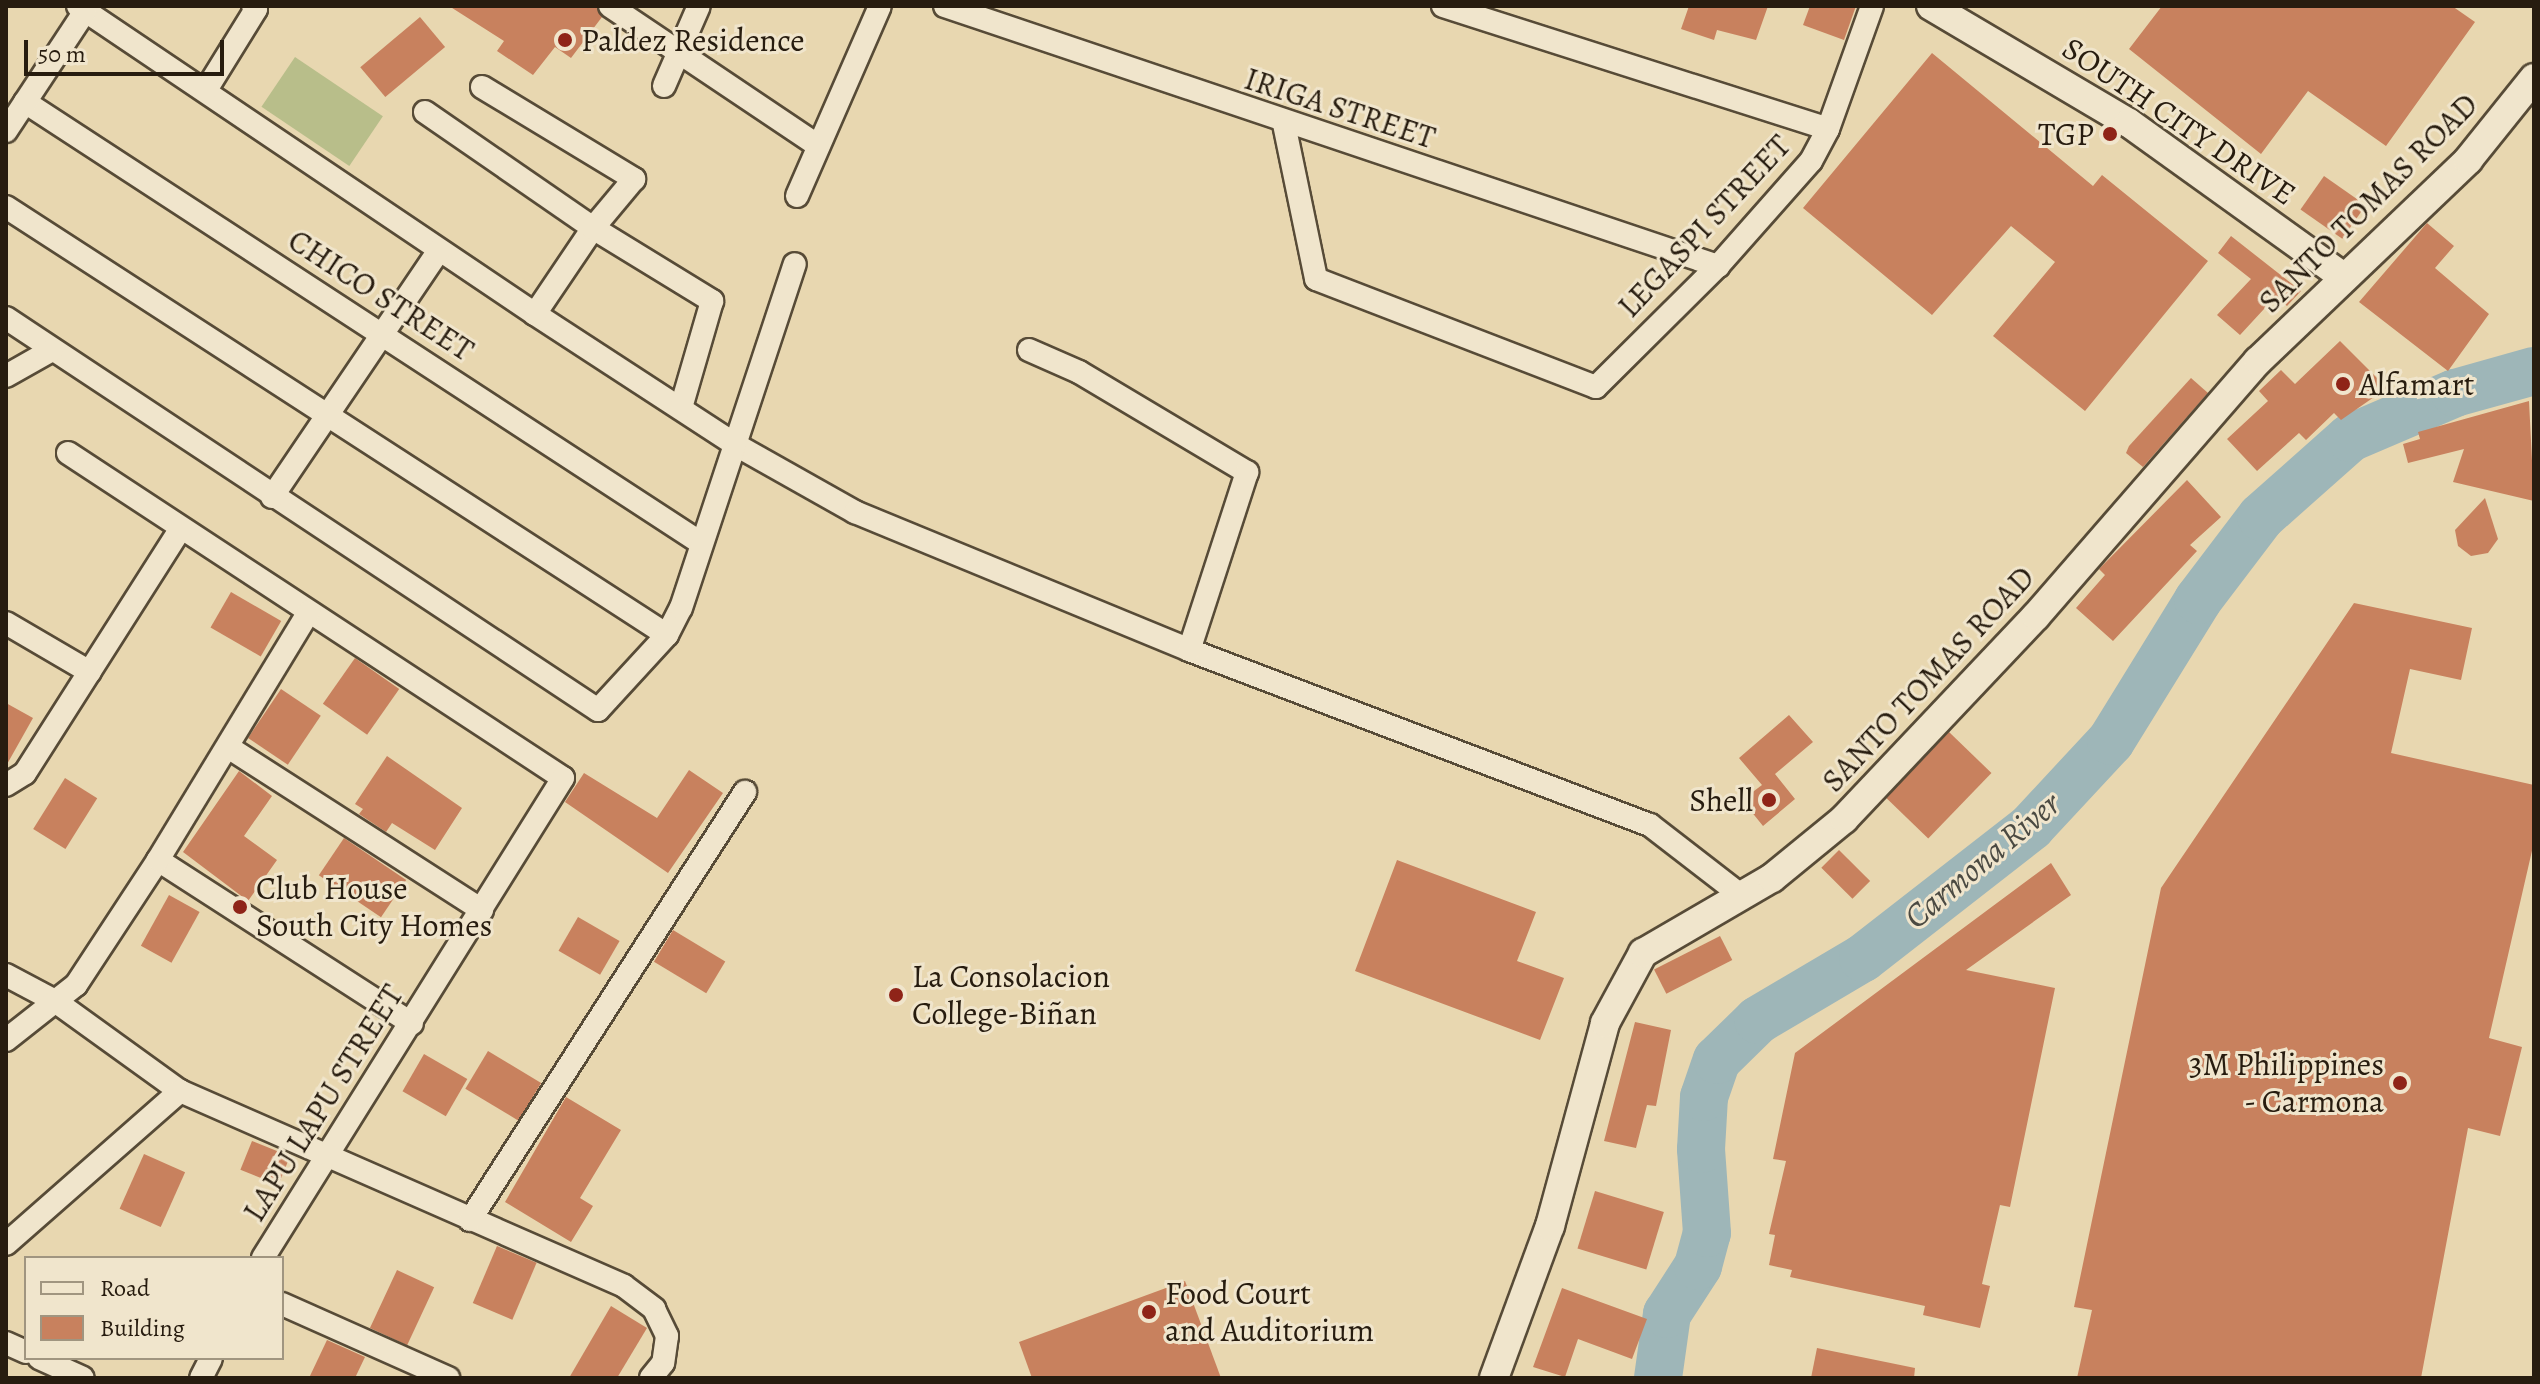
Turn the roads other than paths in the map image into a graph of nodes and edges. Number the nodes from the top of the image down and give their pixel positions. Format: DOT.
graph roads {
  1 [pos="253,6"];
  2 [pos="610,6"];
  3 [pos="699,6"];
  4 [pos="880,6"];
  5 [pos="945,6"];
  6 [pos="1443,6"];
  7 [pos="1872,6"];
  8 [pos="1931,6"];
  9 [pos="81,8"];
  10 [pos="680,51"];
  11 [pos="2534,78"];
  12 [pos="664,86"];
  13 [pos="482,87"];
  14 [pos="206,90"];
  15 [pos="25,102"];
  16 [pos="425,112"];
  17 [pos="1284,124"];
  18 [pos="1828,129"];
  19 [pos="6,131"];
  20 [pos="818,146"];
  21 [pos="797,196"];
  22 [pos="6,207"];
  23 [pos="593,228"];
  24 [pos="439,250"];
  25 [pos="795,264"];
  26 [pos="1718,266"];
  27 [pos="2343,277"];
  28 [pos="535,314"];
  29 [pos="6,318"];
  30 [pos="383,335"];
  31 [pos="52,350"];
  32 [pos="1029,350"];
  33 [pos="6,376"];
  34 [pos="681,408"];
  35 [pos="329,413"];
  36 [pos="736,445"];
  37 [pos="68,453"];
  38 [pos="272,497"];
  39 [pos="181,528"];
  40 [pos="701,543"];
  41 [pos="309,612"];
  42 [pos="6,623"];
  43 [pos="667,635"];
  44 [pos="1189,650"];
  45 [pos="90,672"];
  46 [pos="228,747"];
  47 [pos="6,785"];
  48 [pos="745,792"];
  49 [pos="158,860"];
  50 [pos="1742,896"];
  51 [pos="482,910"];
  52 [pos="6,975"];
  53 [pos="55,1001"];
  54 [pos="412,1024"];
  55 [pos="6,1040"];
  56 [pos="180,1091"];
  57 [pos="323,1159"];
  58 [pos="470,1220"];
  59 [pos="6,1244"];
  60 [pos="264,1256"];
  61 [pos="284,1305"];
  62 [pos="43,1360"];
  63 [pos="210,1360"];
  64 [pos="83,1378"];
  65 [pos="201,1378"];
  66 [pos="448,1378"];
  67 [pos="651,1378"];
  68 [pos="1494,1378"];
  1 -- 14 [label="street"];
  2 -- 10 [label="street"];
  3 -- 10 [label="street"];
  4 -- 20 [label="street"];
  5 -- 17 [label="street, IRIGA STREET"];
  6 -- 18 [label="street"];
  7 -- 18 [label="street, LEGASPI STREET"];
  8 -- 27 [label="street, SOUTH CITY DRIVE"];
  9 -- 14 [label="street"];
  9 -- 15 [label="street"];
  10 -- 12 [label="street"];
  10 -- 20 [label="street"];
  11 -- 27 [label="street, SANTO TOMAS ROAD"];
  13 -- 23 [label="street"];
  14 -- 24 [label="street"];
  15 -- 19 [label="street"];
  15 -- 30 [label="street, CHICO STREET"];
  16 -- 23 [label="street"];
  17 -- 26 [label="street, IRIGA STREET"];
  17 -- 26 [label="street, LEGASPI STREET"];
  18 -- 26 [label="street, LEGASPI STREET"];
  20 -- 21 [label="street"];
  22 -- 35 [label="street"];
  23 -- 28 [label="street"];
  23 -- 34 [label="street"];
  24 -- 28 [label="street"];
  24 -- 30 [label="street"];
  25 -- 36 [label="street"];
  27 -- 50 [label="street, SANTO TOMAS ROAD"];
  28 -- 34 [label="street"];
  29 -- 31 [label="street"];
  30 -- 35 [label="street"];
  30 -- 40 [label="street, CHICO STREET"];
  31 -- 33 [label="street"];
  31 -- 38 [label="street"];
  32 -- 44 [label="street"];
  34 -- 36 [label="street"];
  35 -- 38 [label="street"];
  35 -- 43 [label="street"];
  36 -- 40 [label="street"];
  36 -- 44 [label="street"];
  37 -- 39 [label="street"];
  38 -- 43 [label="street"];
  39 -- 41 [label="street"];
  39 -- 45 [label="street"];
  40 -- 43 [label="street"];
  41 -- 46 [label="street"];
  41 -- 51 [label="street, LAPU LAPU STREET"];
  42 -- 45 [label="street"];
  44 -- 50 [label="street"];
  45 -- 47 [label="street"];
  46 -- 49 [label="street"];
  46 -- 51 [label="street"];
  48 -- 58 [label="street"];
  49 -- 53 [label="street"];
  49 -- 54 [label="street"];
  50 -- 68 [label="street, SANTO TOMAS ROAD"];
  51 -- 54 [label="street, LAPU LAPU STREET"];
  52 -- 53 [label="street"];
  53 -- 55 [label="street"];
  53 -- 56 [label="street"];
  54 -- 57 [label="street, LAPU LAPU STREET"];
  56 -- 57 [label="street"];
  56 -- 59 [label="street"];
  57 -- 58 [label="street"];
  57 -- 60 [label="street, LAPU LAPU STREET"];
  58 -- 67 [label="street"];
  61 -- 66 [label="street"];
  62 -- 64 [label="street"];
  63 -- 65 [label="street"];
}
